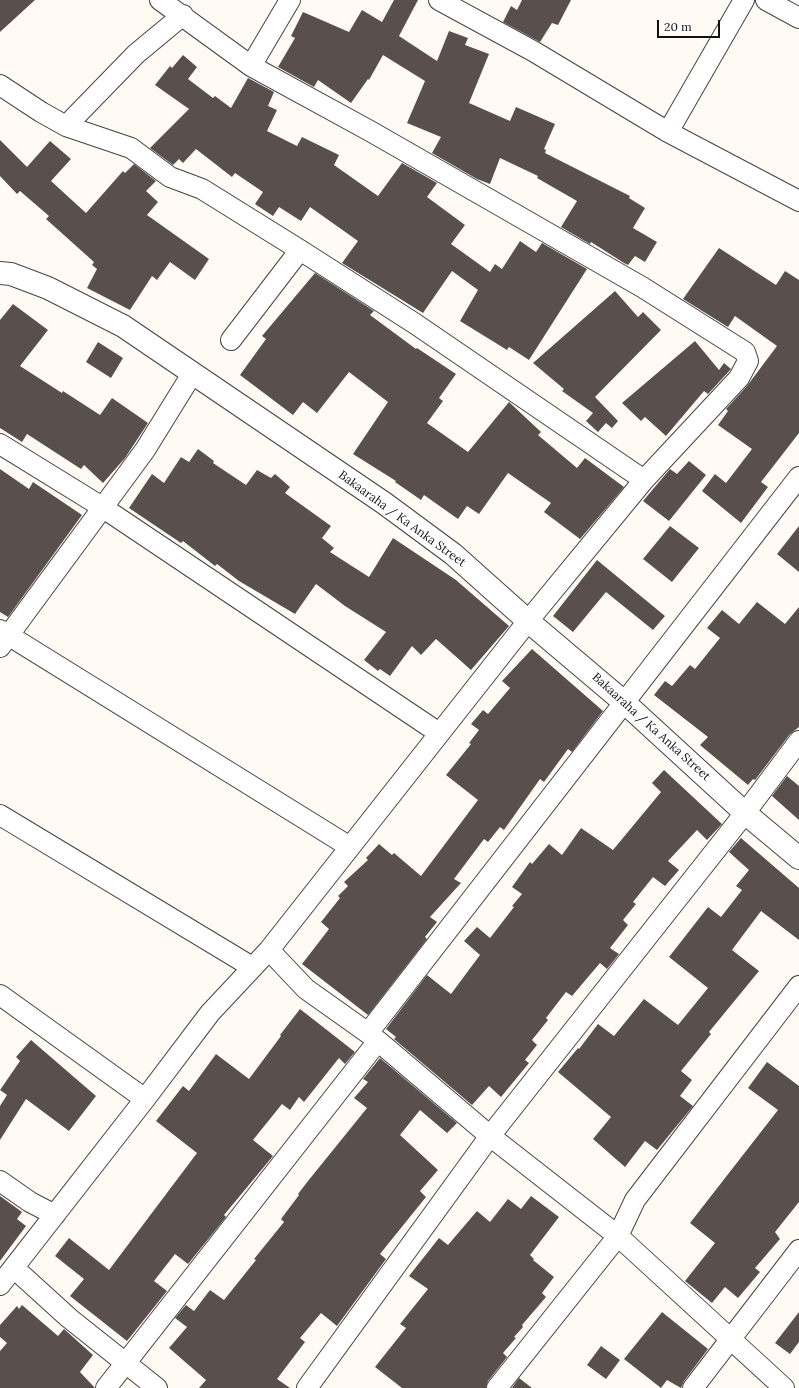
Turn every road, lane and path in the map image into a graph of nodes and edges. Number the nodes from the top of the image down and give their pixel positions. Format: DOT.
graph roads {
  1 [pos="160,0"];
  2 [pos="290,0"];
  3 [pos="439,0"];
  4 [pos="744,0"];
  5 [pos="766,0"];
  6 [pos="183,15"];
  7 [pos="799,18"];
  8 [pos="251,66"];
  9 [pos="0,85"];
  10 [pos="66,126"];
  11 [pos="668,132"];
  12 [pos="799,201"];
  13 [pos="300,250"];
  14 [pos="0,273"];
  15 [pos="231,340"];
  16 [pos="192,374"];
  17 [pos="0,444"];
  18 [pos="799,478"];
  19 [pos="644,480"];
  20 [pos="102,507"];
  21 [pos="528,621"];
  22 [pos="3,638"];
  23 [pos="626,703"];
  24 [pos="439,733"];
  25 [pos="799,741"];
  26 [pos="746,813"];
  27 [pos="0,815"];
  28 [pos="350,847"];
  29 [pos="799,858"];
  30 [pos="269,950"];
  31 [pos="252,967"];
  32 [pos="799,986"];
  33 [pos="0,995"];
  34 [pos="373,1037"];
  35 [pos="145,1100"];
  36 [pos="490,1136"];
  37 [pos="0,1181"];
  38 [pos="56,1215"];
  39 [pos="618,1236"];
  40 [pos="799,1250"];
  41 [pos="15,1269"];
  42 [pos="0,1285"];
  43 [pos="730,1340"];
  44 [pos="126,1363"];
  45 [pos="106,1388"];
  46 [pos="157,1388"];
  47 [pos="307,1388"];
  48 [pos="497,1388"];
  49 [pos="693,1388"];
  50 [pos="784,1388"];
  1 -- 6 [label="street"];
  2 -- 8 [label="street"];
  3 -- 11 [label="street"];
  4 -- 11 [label="street"];
  5 -- 7 [label="street"];
  6 -- 8 [label="street"];
  6 -- 10 [label="street"];
  8 -- 19 [label="street"];
  9 -- 10 [label="street"];
  10 -- 13 [label="street"];
  11 -- 12 [label="street"];
  13 -- 15 [label="street"];
  13 -- 19 [label="street"];
  14 -- 16 [label="street, Bakaaraha / Ka Anka Street"];
  16 -- 20 [label="street"];
  16 -- 21 [label="street, Bakaaraha / Ka Anka Street"];
  17 -- 20 [label="street"];
  18 -- 23 [label="street"];
  19 -- 21 [label="street"];
  20 -- 22 [label="street"];
  20 -- 24 [label="street"];
  21 -- 23 [label="street, Bakaaraha / Ka Anka Street"];
  21 -- 24 [label="street"];
  22 -- 28 [label="street"];
  23 -- 26 [label="street, Bakaaraha / Ka Anka Street"];
  23 -- 34 [label="street"];
  24 -- 28 [label="street"];
  25 -- 26 [label="street"];
  26 -- 29 [label="street, Bakaaraha / Ka Anka Street"];
  26 -- 36 [label="street"];
  27 -- 31 [label="street"];
  28 -- 30 [label="street"];
  30 -- 31 [label="street"];
  30 -- 34 [label="street"];
  31 -- 35 [label="street"];
  32 -- 39 [label="street"];
  33 -- 35 [label="street"];
  34 -- 36 [label="street"];
  34 -- 44 [label="street"];
  35 -- 38 [label="street"];
  36 -- 39 [label="street"];
  36 -- 47 [label="street"];
  37 -- 38 [label="street"];
  38 -- 41 [label="street"];
  39 -- 43 [label="street"];
  39 -- 48 [label="street"];
  40 -- 43 [label="street"];
  41 -- 42 [label="street"];
  41 -- 44 [label="street"];
  43 -- 49 [label="street"];
  43 -- 50 [label="street"];
  44 -- 45 [label="street"];
  44 -- 46 [label="street"];
}
